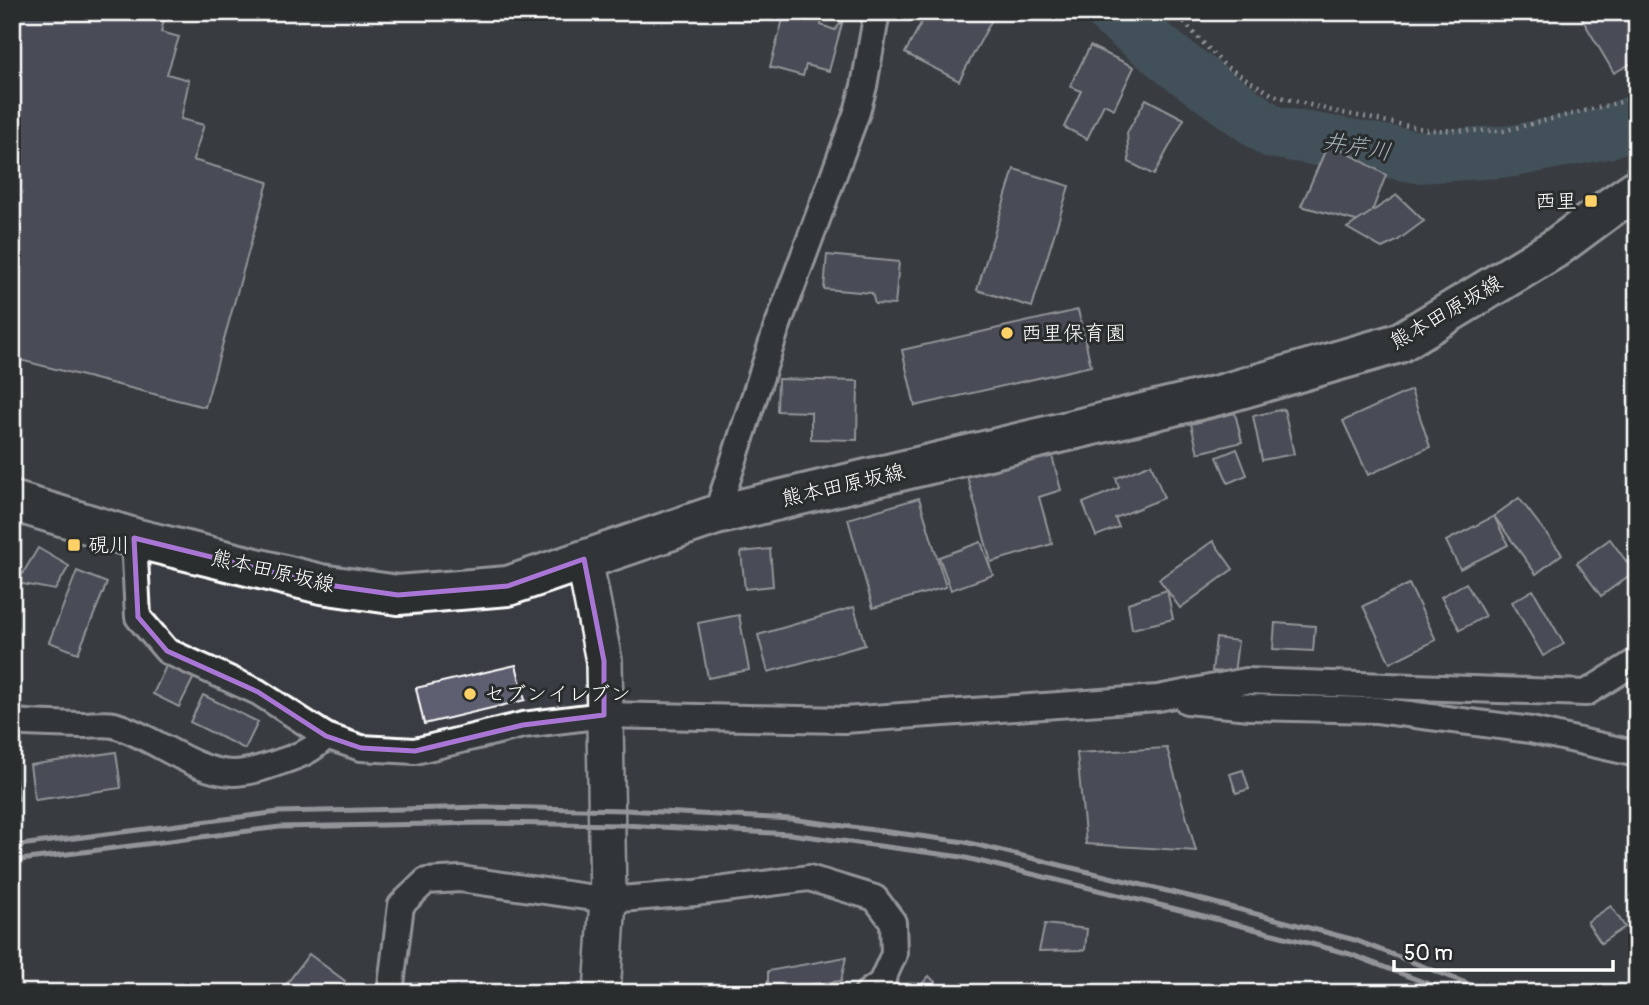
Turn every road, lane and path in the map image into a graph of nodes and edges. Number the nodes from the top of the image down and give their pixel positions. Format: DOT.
graph roads {
  1 [pos="877,12"];
  2 [pos="1174,12"];
  3 [pos="1637,97"];
  4 [pos="1637,189"];
  5 [pos="12,501"];
  6 [pos="716,515"];
  7 [pos="134,538"];
  8 [pos="584,559"];
  9 [pos="1637,661"];
  10 [pos="1158,698"];
  11 [pos="604,715"];
  12 [pos="12,722"];
  13 [pos="326,736"];
  14 [pos="1637,754"];
  15 [pos="608,900"];
  16 [pos="390,993"];
  17 [pos="602,993"];
  18 [pos="867,993"];
  1 -- 6 [label="street"];
  2 -- 3 [label="path"];
  4 -- 6 [label="main road, 熊本田原坂線"];
  5 -- 7 [label="main road, 熊本田原坂線"];
  6 -- 8 [label="main road, 熊本田原坂線"];
  7 -- 8 [label="main road, 熊本田原坂線"];
  7 -- 13 [label="street"];
  8 -- 11 [label="street"];
  9 -- 10 [label="street"];
  10 -- 11 [label="street"];
  10 -- 14 [label="street"];
  11 -- 13 [label="street"];
  11 -- 15 [label="street"];
  12 -- 13 [label="street"];
  15 -- 16 [label="street"];
  15 -- 17 [label="street"];
  15 -- 18 [label="street"];
}
